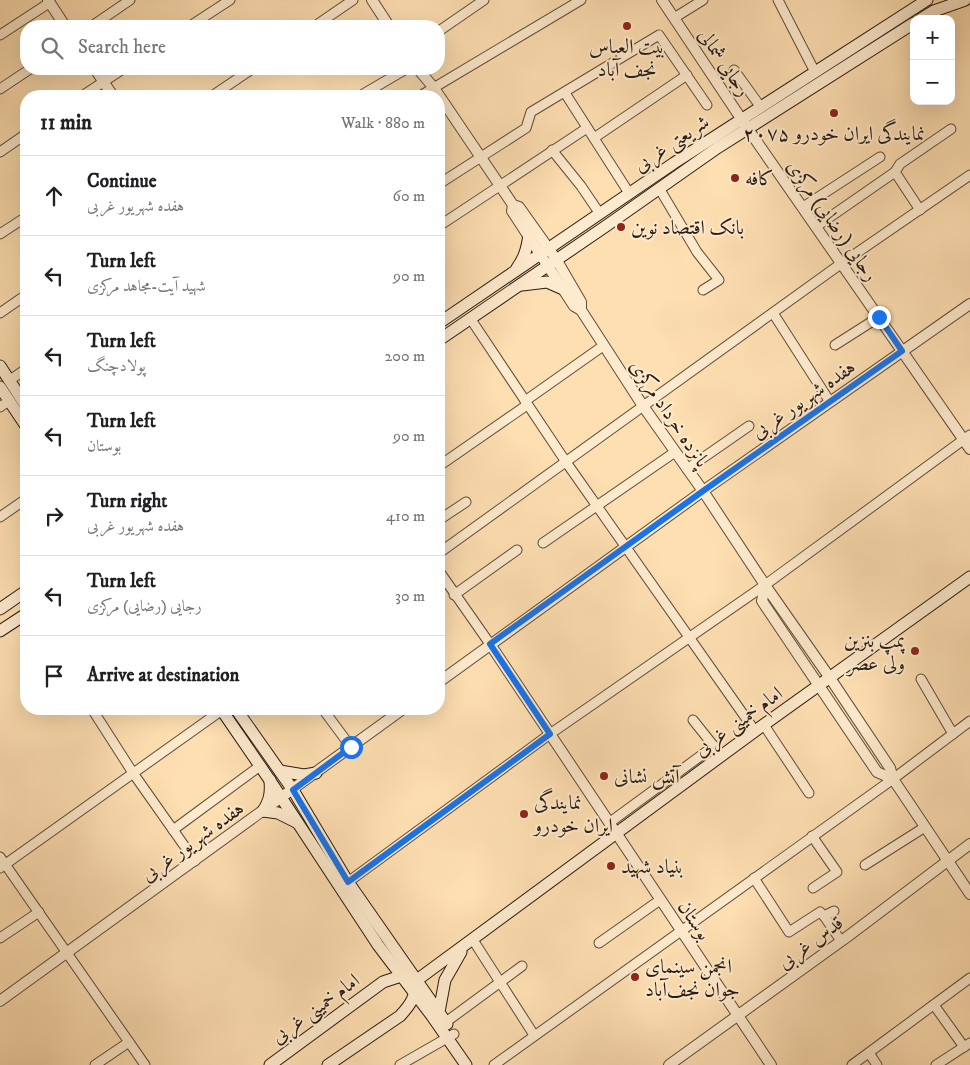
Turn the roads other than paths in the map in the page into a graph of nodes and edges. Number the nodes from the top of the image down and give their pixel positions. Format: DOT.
graph roads {
  1 [pos="130,0"];
  2 [pos="230,0"];
  3 [pos="353,0"];
  4 [pos="372,0"];
  5 [pos="484,0"];
  6 [pos="581,0"];
  7 [pos="662,0"];
  8 [pos="704,0"];
  9 [pos="778,0"];
  10 [pos="927,0"];
  11 [pos="965,0"];
  12 [pos="48,1"];
  13 [pos="928,15"];
  14 [pos="674,18"];
  15 [pos="21,20"];
  16 [pos="62,20"];
  17 [pos="101,20"];
  18 [pos="199,20"];
  19 [pos="324,20"];
  20 [pos="385,20"];
  21 [pos="20,21"];
  22 [pos="445,26"];
  23 [pos="910,26"];
  24 [pos="0,35"];
  25 [pos="734,70"];
  26 [pos="815,72"];
  27 [pos="21,75"];
  28 [pos="98,75"];
  29 [pos="114,75"];
  30 [pos="243,75"];
  31 [pos="396,75"];
  32 [pos="423,75"];
  33 [pos="687,75"];
  34 [pos="103,82"];
  35 [pos="434,88"];
  36 [pos="0,89"];
  37 [pos="91,90"];
  38 [pos="109,90"];
  39 [pos="221,90"];
  40 [pos="370,90"];
  41 [pos="430,90"];
  42 [pos="564,93"];
  43 [pos="445,104"];
  44 [pos="707,105"];
  45 [pos="760,106"];
  46 [pos="742,118"];
  47 [pos="587,128"];
  48 [pos="748,129"];
  49 [pos="951,129"];
  50 [pos="20,138"];
  51 [pos="594,138"];
  52 [pos="552,150"];
  53 [pos="0,152"];
  54 [pos="880,157"];
  55 [pos="481,158"];
  56 [pos="895,172"];
  57 [pos="970,174"];
  58 [pos="445,180"];
  59 [pos="500,185"];
  60 [pos="659,188"];
  61 [pos="629,193"];
  62 [pos="513,205"];
  63 [pos="803,207"];
  64 [pos="920,210"];
  65 [pos="600,214"];
  66 [pos="20,221"];
  67 [pos="445,222"];
  68 [pos="816,226"];
  69 [pos="0,234"];
  70 [pos="529,235"];
  71 [pos="544,251"];
  72 [pos="552,262"];
  73 [pos="842,263"];
  74 [pos="512,274"];
  75 [pos="518,286"];
  76 [pos="563,289"];
  77 [pos="703,290"];
  78 [pos="20,299"];
  79 [pos="970,304"];
  80 [pos="581,310"];
  81 [pos="0,312"];
  82 [pos="772,313"];
  83 [pos="879,317"];
  84 [pos="470,318"];
  85 [pos="445,319"];
  86 [pos="445,336"];
  87 [pos="835,345"];
  88 [pos="603,346"];
  89 [pos="902,351"];
  90 [pos="0,366"];
  91 [pos="20,373"];
  92 [pos="5,384"];
  93 [pos="20,400"];
  94 [pos="830,402"];
  95 [pos="526,403"];
  96 [pos="5,404"];
  97 [pos="643,406"];
  98 [pos="20,420"];
  99 [pos="749,426"];
  100 [pos="967,438"];
  101 [pos="970,449"];
  102 [pos="675,452"];
  103 [pos="445,462"];
  104 [pos="566,462"];
  105 [pos="687,470"];
  106 [pos="703,491"];
  107 [pos="466,502"];
  108 [pos="20,503"];
  109 [pos="598,506"];
  110 [pos="445,516"];
  111 [pos="0,517"];
  112 [pos="543,543"];
  113 [pos="626,546"];
  114 [pos="445,549"];
  115 [pos="517,550"];
  116 [pos="970,577"];
  117 [pos="445,581"];
  118 [pos="765,585"];
  119 [pos="20,595"];
  120 [pos="454,596"];
  121 [pos="0,609"];
  122 [pos="20,618"];
  123 [pos="0,631"];
  124 [pos="689,638"];
  125 [pos="490,644"];
  126 [pos="445,678"];
  127 [pos="830,678"];
  128 [pos="921,679"];
  129 [pos="820,685"];
  130 [pos="96,715"];
  131 [pos="214,715"];
  132 [pos="226,715"];
  133 [pos="240,715"];
  134 [pos="327,715"];
  135 [pos="395,715"];
  136 [pos="693,720"];
  137 [pos="970,721"];
  138 [pos="760,728"];
  139 [pos="550,734"];
  140 [pos="953,734"];
  141 [pos="714,746"];
  142 [pos="351,747"];
  143 [pos="722,756"];
  144 [pos="260,766"];
  145 [pos="280,771"];
  146 [pos="316,772"];
  147 [pos="133,773"];
  148 [pos="269,778"];
  149 [pos="893,779"];
  150 [pos="293,790"];
  151 [pos="809,793"];
  152 [pos="281,797"];
  153 [pos="263,811"];
  154 [pos="297,823"];
  155 [pos="609,823"];
  156 [pos="926,828"];
  157 [pos="173,830"];
  158 [pos="616,834"];
  159 [pos="812,836"];
  160 [pos="970,844"];
  161 [pos="948,860"];
  162 [pos="194,861"];
  163 [pos="2,863"];
  164 [pos="865,866"];
  165 [pos="754,878"];
  166 [pos="348,882"];
  167 [pos="813,888"];
  168 [pos="970,894"];
  169 [pos="660,900"];
  170 [pos="834,911"];
  171 [pos="39,912"];
  172 [pos="824,916"];
  173 [pos="681,930"];
  174 [pos="0,938"];
  175 [pos="841,941"];
  176 [pos="469,942"];
  177 [pos="599,943"];
  178 [pos="378,945"];
  179 [pos="67,952"];
  180 [pos="522,966"];
  181 [pos="401,976"];
  182 [pos="970,978"];
  183 [pos="417,980"];
  184 [pos="500,983"];
  185 [pos="379,985"];
  186 [pos="415,995"];
  187 [pos="0,1001"];
  188 [pos="934,1005"];
  189 [pos="400,1016"];
  190 [pos="739,1016"];
  191 [pos="439,1017"];
  192 [pos="534,1035"];
  193 [pos="451,1036"];
  194 [pos="129,1042"];
  195 [pos="967,1045"];
  196 [pos="869,1053"];
  197 [pos="768,1064"];
  198 [pos="95,1065"];
  199 [pos="145,1065"];
  200 [pos="270,1065"];
  201 [pos="328,1065"];
  202 [pos="400,1065"];
  203 [pos="466,1065"];
  204 [pos="475,1065"];
  205 [pos="494,1065"];
  206 [pos="670,1065"];
  207 [pos="852,1065"];
  208 [pos="877,1065"];
  209 [pos="936,1065"];
  1 -- 17 [label="street"];
  2 -- 18 [label="street"];
  3 -- 19 [label="street"];
  4 -- 20 [label="street"];
  5 -- 22 [label="street"];
  6 -- 35 [label="street"];
  7 -- 14 [label="street, رجایی شمالی"];
  8 -- 14 [label="street"];
  9 -- 26 [label="street"];
  10 -- 26 [label="main road, شریعتی غربی"];
  11 -- 13 [label="main road"];
  12 -- 15 [label="street"];
  12 -- 16 [label="street"];
  14 -- 46 [label="street, رجایی شمالی"];
  21 -- 24 [label="street"];
  23 -- 48 [label="main road, شریعتی غربی"];
  25 -- 45 [label="street"];
  26 -- 45 [label="main road, شریعتی غربی"];
  27 -- 36 [label="street"];
  28 -- 34 [label="street"];
  29 -- 34 [label="street"];
  30 -- 39 [label="street"];
  31 -- 40 [label="street"];
  32 -- 35 [label="street"];
  33 -- 42 [label="street"];
  33 -- 44 [label="street"];
  33 -- 51 [label="street"];
  34 -- 37 [label="street"];
  34 -- 38 [label="street"];
  35 -- 41 [label="street"];
  42 -- 47 [label="street"];
  42 -- 55 [label="street"];
  43 -- 55 [label="street"];
  45 -- 46 [label="main road, شریعتی غربی"];
  46 -- 48 [label="street, رجایی (رضایی) مرکزی"];
  46 -- 61 [label="main road, شریعتی غربی"];
  47 -- 51 [label="street"];
  47 -- 52 [label="street"];
  48 -- 60 [label="main road, شریعتی غربی"];
  48 -- 63 [label="street, رجایی (رضایی) مرکزی"];
  49 -- 56 [label="street"];
  50 -- 53 [label="street"];
  51 -- 61 [label="street"];
  52 -- 59 [label="street"];
  52 -- 65 [label="street"];
  54 -- 63 [label="street"];
  55 -- 58 [label="street"];
  55 -- 59 [label="street"];
  56 -- 64 [label="street"];
  56 -- 68 [label="street"];
  57 -- 64 [label="street"];
  59 -- 62 [label="street"];
  59 -- 67 [label="street"];
  60 -- 72 [label="main road, شریعتی غربی"];
  60 -- 77 [label="street"];
  61 -- 65 [label="main road, شریعتی غربی"];
  62 -- 70 [label="street"];
  62 -- 71 [label="street"];
  63 -- 68 [label="street, رجایی (رضایی) مرکزی"];
  64 -- 73 [label="street"];
  65 -- 71 [label="main road, شریعتی غربی"];
  66 -- 69 [label="street"];
  68 -- 73 [label="street, رجایی (رضایی) مرکزی"];
  70 -- 71 [label="street"];
  70 -- 74 [label="main road"];
  71 -- 72 [label="street"];
  71 -- 74 [label="main road, شریعتی غربی"];
  72 -- 75 [label="main road, شریعتی غربی"];
  72 -- 76 [label="street, پانزده خرداد مرکزی"];
  72 -- 80 [label="street, پانزده خرداد مرکزی"];
  73 -- 82 [label="street"];
  73 -- 83 [label="street, رجایی (رضایی) مرکزی"];
  74 -- 85 [label="main road, شریعتی غربی"];
  75 -- 76 [label="main road"];
  75 -- 84 [label="main road, شریعتی غربی"];
  76 -- 80 [label="street, پانزده خرداد مرکزی"];
  78 -- 81 [label="street"];
  79 -- 89 [label="street, هفده شهریور غربی"];
  80 -- 88 [label="street, پانزده خرداد مرکزی"];
  82 -- 94 [label="street"];
  82 -- 97 [label="street"];
  83 -- 87 [label="street"];
  83 -- 89 [label="street, رجایی (رضایی) مرکزی"];
  84 -- 86 [label="main road, شریعتی غربی"];
  84 -- 95 [label="street"];
  88 -- 95 [label="street"];
  88 -- 97 [label="street, پانزده خرداد مرکزی"];
  89 -- 94 [label="street, هفده شهریور غربی"];
  89 -- 100 [label="street, رجایی (رضایی) مرکزی"];
  90 -- 92 [label="main road"];
  91 -- 92 [label="street"];
  92 -- 93 [label="main road"];
  92 -- 96 [label="main road"];
  94 -- 106 [label="street, هفده شهریور غربی"];
  95 -- 103 [label="street"];
  95 -- 104 [label="street"];
  96 -- 98 [label="main road"];
  97 -- 102 [label="street, پانزده خرداد مرکزی"];
  97 -- 104 [label="street"];
  99 -- 105 [label="street"];
  100 -- 101 [label="street, رجایی (رضایی) مرکزی"];
  100 -- 118 [label="street"];
  102 -- 105 [label="street, پانزده خرداد مرکزی"];
  102 -- 109 [label="street"];
  104 -- 109 [label="street"];
  104 -- 114 [label="street"];
  105 -- 106 [label="street, پانزده خرداد مرکزی"];
  106 -- 113 [label="street, هفده شهریور غربی"];
  106 -- 118 [label="street, پانزده خرداد مرکزی"];
  107 -- 110 [label="street"];
  108 -- 111 [label="street"];
  109 -- 112 [label="street"];
  109 -- 113 [label="street"];
  113 -- 124 [label="street"];
  113 -- 125 [label="street, هفده شهریور غربی"];
  115 -- 120 [label="street"];
  116 -- 127 [label="main road, امام خمینی غربی"];
  117 -- 120 [label="street"];
  118 -- 124 [label="street"];
  118 -- 127 [label="street, پانزده خرداد مرکزی"];
  118 -- 129 [label="street, پانزده خرداد مرکزی"];
  119 -- 121 [label="main road"];
  120 -- 125 [label="street"];
  122 -- 123 [label="main road"];
  124 -- 138 [label="street"];
  124 -- 139 [label="street"];
  125 -- 126 [label="street, هفده شهریور غربی"];
  125 -- 139 [label="street, بوستان"];
  127 -- 129 [label="main road, امام خمینی غربی"];
  127 -- 149 [label="street, پانزده خرداد مرکزی"];
  128 -- 140 [label="street"];
  129 -- 138 [label="main road, امام خمینی غربی"];
  129 -- 149 [label="street, پانزده خرداد مرکزی"];
  130 -- 147 [label="street"];
  131 -- 147 [label="street"];
  132 -- 144 [label="main road"];
  133 -- 145 [label="main road"];
  134 -- 142 [label="street"];
  135 -- 142 [label="street, هفده شهریور غربی"];
  136 -- 141 [label="street"];
  137 -- 140 [label="street"];
  138 -- 143 [label="main road, امام خمینی غربی"];
  138 -- 151 [label="street"];
  139 -- 155 [label="street, بوستان"];
  139 -- 166 [label="street"];
  140 -- 149 [label="street"];
  141 -- 143 [label="street"];
  141 -- 155 [label="street"];
  142 -- 146 [label="street, هفده شهریور غربی"];
  143 -- 158 [label="main road, امام خمینی غربی"];
  144 -- 148 [label="main road"];
  144 -- 157 [label="street"];
  145 -- 146 [label="main road"];
  145 -- 150 [label="main road"];
  146 -- 150 [label="street, هفده شهریور غربی"];
  147 -- 157 [label="street"];
  147 -- 163 [label="street"];
  148 -- 152 [label="main road"];
  148 -- 153 [label="main road"];
  149 -- 156 [label="street"];
  149 -- 159 [label="street"];
  150 -- 152 [label="street, هفده شهریور غربی"];
  150 -- 166 [label="main road"];
  152 -- 153 [label="street, هفده شهریور غربی"];
  152 -- 154 [label="main road"];
  153 -- 154 [label="main road"];
  153 -- 162 [label="street, هفده شهریور غربی"];
  154 -- 178 [label="main road"];
  155 -- 158 [label="street, بوستان"];
  156 -- 161 [label="street"];
  156 -- 164 [label="street"];
  157 -- 162 [label="street"];
  158 -- 169 [label="street, بوستان"];
  158 -- 176 [label="main road, امام خمینی غربی"];
  159 -- 165 [label="street"];
  159 -- 167 [label="street"];
  160 -- 161 [label="street, قدس غربی"];
  161 -- 168 [label="street"];
  161 -- 175 [label="street, قدس غربی"];
  162 -- 179 [label="street, هفده شهریور غربی"];
  163 -- 171 [label="street"];
  165 -- 172 [label="street"];
  165 -- 173 [label="street"];
  166 -- 183 [label="main road"];
  169 -- 173 [label="street, بوستان"];
  169 -- 177 [label="street"];
  170 -- 172 [label="street"];
  171 -- 174 [label="street"];
  171 -- 179 [label="street"];
  172 -- 175 [label="street"];
  173 -- 190 [label="street, بوستان"];
  173 -- 192 [label="street"];
  175 -- 190 [label="street, قدس غربی"];
  176 -- 183 [label="main road, امام خمینی غربی"];
  176 -- 184 [label="street"];
  176 -- 191 [label="main road"];
  178 -- 181 [label="main road"];
  178 -- 185 [label="main road"];
  179 -- 187 [label="street, هفده شهریور غربی"];
  179 -- 194 [label="street"];
  180 -- 184 [label="street"];
  181 -- 183 [label="main road"];
  181 -- 185 [label="main road"];
  181 -- 186 [label="main road"];
  182 -- 188 [label="street"];
  183 -- 186 [label="main road"];
  183 -- 191 [label="main road"];
  184 -- 191 [label="street"];
  184 -- 192 [label="street"];
  185 -- 200 [label="main road, امام خمینی غربی"];
  186 -- 189 [label="main road"];
  186 -- 191 [label="main road"];
  188 -- 195 [label="street"];
  188 -- 196 [label="street"];
  189 -- 191 [label="main road"];
  189 -- 201 [label="main road"];
  190 -- 197 [label="street, بوستان"];
  190 -- 206 [label="street, قدس غربی"];
  191 -- 193 [label="main road"];
  192 -- 205 [label="street"];
  193 -- 202 [label="street"];
  193 -- 203 [label="main road"];
  193 -- 204 [label="main road"];
  194 -- 198 [label="street"];
  194 -- 199 [label="street"];
  195 -- 209 [label="street"];
  196 -- 207 [label="street"];
  196 -- 208 [label="street"];
}
